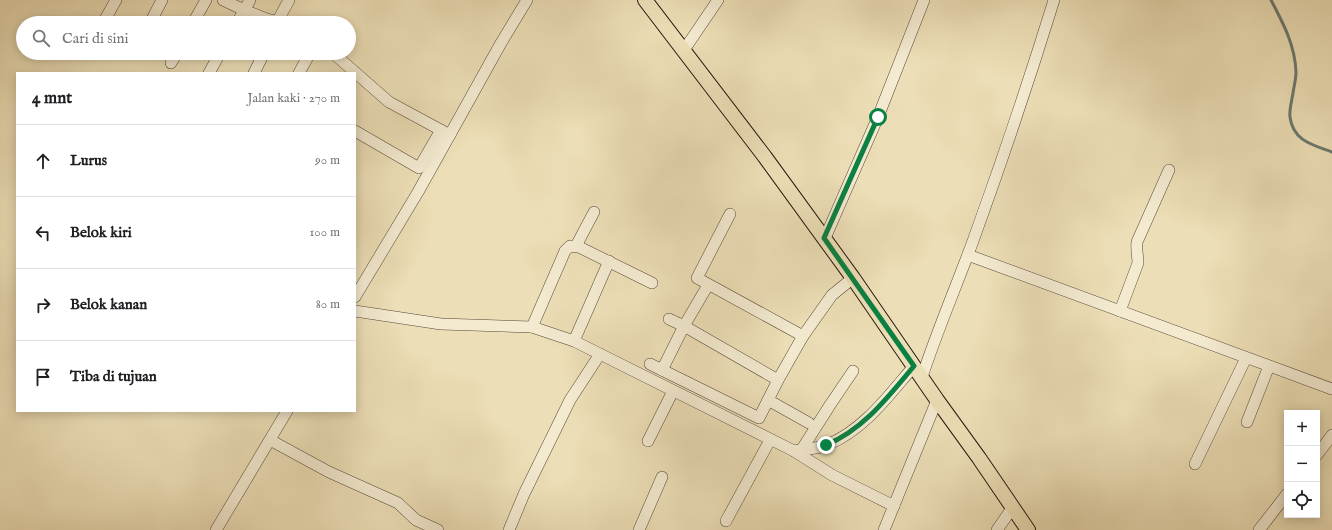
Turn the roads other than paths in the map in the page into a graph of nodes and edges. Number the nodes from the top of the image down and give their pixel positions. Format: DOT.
graph roads {
  1 [pos="116,0"];
  2 [pos="162,0"];
  3 [pos="206,0"];
  4 [pos="223,0"];
  5 [pos="250,0"];
  6 [pos="289,0"];
  7 [pos="527,0"];
  8 [pos="645,0"];
  9 [pos="718,0"];
  10 [pos="924,0"];
  11 [pos="1054,0"];
  12 [pos="244,10"];
  13 [pos="108,16"];
  14 [pos="154,16"];
  15 [pos="197,16"];
  16 [pos="241,16"];
  17 [pos="262,16"];
  18 [pos="282,16"];
  19 [pos="684,50"];
  20 [pos="173,60"];
  21 [pos="216,60"];
  22 [pos="260,60"];
  23 [pos="306,60"];
  24 [pos="338,60"];
  25 [pos="171,63"];
  26 [pos="346,70"];
  27 [pos="210,72"];
  28 [pos="254,72"];
  29 [pos="300,72"];
  30 [pos="356,77"];
  31 [pos="356,132"];
  32 [pos="445,133"];
  33 [pos="1169,170"];
  34 [pos="594,212"];
  35 [pos="730,214"];
  36 [pos="824,238"];
  37 [pos="576,246"];
  38 [pos="968,255"];
  39 [pos="609,261"];
  40 [pos="853,278"];
  41 [pos="652,283"];
  42 [pos="708,285"];
  43 [pos="356,295"];
  44 [pos="356,311"];
  45 [pos="1120,311"];
  46 [pos="670,319"];
  47 [pos="684,326"];
  48 [pos="532,327"];
  49 [pos="803,336"];
  50 [pos="574,341"];
  51 [pos="600,354"];
  52 [pos="1246,358"];
  53 [pos="650,364"];
  54 [pos="1269,366"];
  55 [pos="662,370"];
  56 [pos="853,371"];
  57 [pos="918,372"];
  58 [pos="778,380"];
  59 [pos="1332,389"];
  60 [pos="673,391"];
  61 [pos="768,400"];
  62 [pos="937,400"];
  63 [pos="286,412"];
  64 [pos="1247,422"];
  65 [pos="809,423"];
  66 [pos="1332,435"];
  67 [pos="270,440"];
  68 [pos="770,440"];
  69 [pos="648,441"];
  70 [pos="798,450"];
  71 [pos="1320,451"];
  72 [pos="1195,464"];
  73 [pos="662,477"];
  74 [pos="1284,498"];
  75 [pos="894,506"];
  76 [pos="1013,507"];
  77 [pos="726,521"];
  78 [pos="216,530"];
  79 [pos="438,530"];
  80 [pos="509,530"];
  81 [pos="639,530"];
  82 [pos="884,530"];
  83 [pos="997,530"];
  84 [pos="1028,530"];
  85 [pos="1259,530"];
  1 -- 13 [label="street"];
  2 -- 14 [label="street"];
  3 -- 15 [label="street"];
  4 -- 12 [label="street"];
  5 -- 12 [label="street"];
  6 -- 18 [label="street"];
  7 -- 32 [label="street"];
  8 -- 19 [label="main road"];
  9 -- 19 [label="street"];
  10 -- 36 [label="street"];
  11 -- 38 [label="street"];
  12 -- 16 [label="street"];
  12 -- 17 [label="street"];
  19 -- 36 [label="main road"];
  20 -- 25 [label="street"];
  21 -- 27 [label="street"];
  22 -- 28 [label="street"];
  23 -- 29 [label="street"];
  24 -- 26 [label="street"];
  30 -- 32 [label="street"];
  31 -- 32 [label="street"];
  32 -- 43 [label="street"];
  33 -- 45 [label="street"];
  34 -- 37 [label="street"];
  35 -- 42 [label="street"];
  36 -- 40 [label="main road"];
  37 -- 39 [label="street"];
  37 -- 48 [label="street"];
  38 -- 45 [label="street"];
  38 -- 57 [label="street"];
  39 -- 41 [label="street"];
  39 -- 50 [label="street"];
  40 -- 49 [label="street"];
  40 -- 57 [label="main road"];
  42 -- 47 [label="street"];
  42 -- 49 [label="street"];
  44 -- 48 [label="street"];
  45 -- 52 [label="street"];
  46 -- 47 [label="street"];
  47 -- 55 [label="street"];
  47 -- 58 [label="street"];
  48 -- 50 [label="street"];
  49 -- 58 [label="street"];
  50 -- 51 [label="street"];
  51 -- 60 [label="street"];
  51 -- 80 [label="street"];
  52 -- 54 [label="street"];
  52 -- 72 [label="street"];
  53 -- 55 [label="street"];
  54 -- 59 [label="street"];
  54 -- 64 [label="street"];
  55 -- 61 [label="street"];
  56 -- 70 [label="street"];
  57 -- 62 [label="main road"];
  57 -- 70 [label="street"];
  58 -- 61 [label="street"];
  60 -- 68 [label="street"];
  60 -- 69 [label="street"];
  61 -- 65 [label="street"];
  62 -- 75 [label="street"];
  62 -- 76 [label="main road"];
  63 -- 67 [label="street"];
  66 -- 71 [label="street"];
  67 -- 78 [label="street"];
  67 -- 79 [label="street"];
  68 -- 70 [label="street"];
  68 -- 77 [label="street"];
  70 -- 75 [label="street"];
  73 -- 81 [label="street"];
  74 -- 85 [label="street"];
  75 -- 82 [label="street"];
  76 -- 83 [label="street"];
  76 -- 84 [label="main road"];
}
